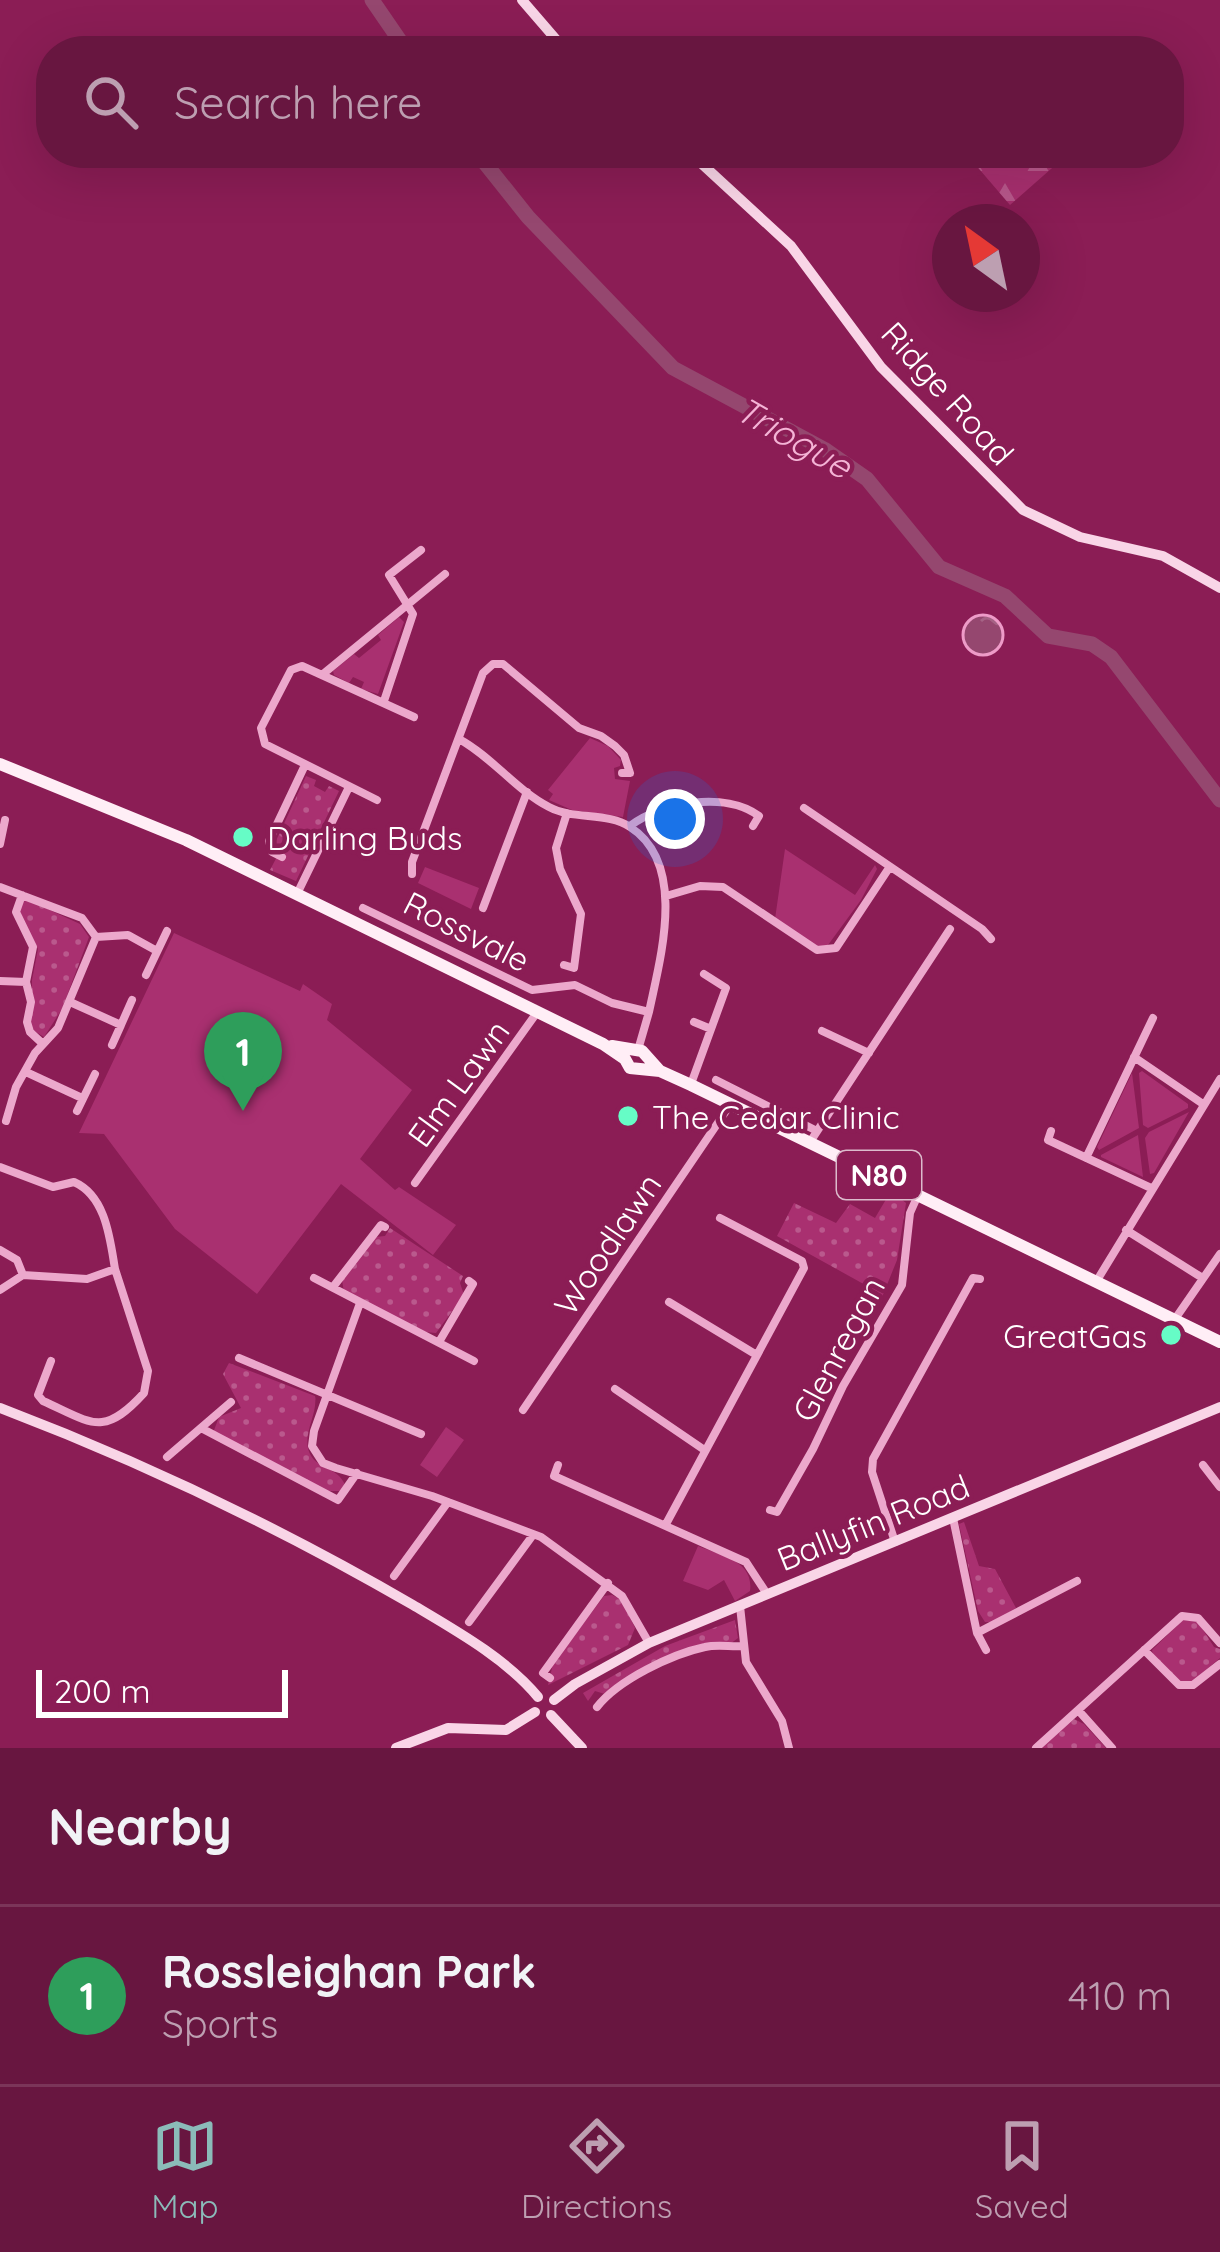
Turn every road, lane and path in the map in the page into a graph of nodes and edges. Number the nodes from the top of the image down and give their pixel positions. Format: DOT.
graph roads {
  1 [pos="522,0"];
  2 [pos="553,36"];
  3 [pos="706,168"];
  4 [pos="421,550"];
  5 [pos="446,574"];
  6 [pos="1220,588"];
  7 [pos="410,602"];
  8 [pos="323,674"];
  9 [pos="384,700"];
  10 [pos="414,717"];
  11 [pos="459,740"];
  12 [pos="0,764"];
  13 [pos="305,765"];
  14 [pos="622,773"];
  15 [pos="350,787"];
  16 [pos="527,791"];
  17 [pos="377,800"];
  18 [pos="804,808"];
  19 [pos="567,814"];
  20 [pos="4,820"];
  21 [pos="630,826"];
  22 [pos="754,826"];
  23 [pos="0,844"];
  24 [pos="282,857"];
  25 [pos="889,868"];
  26 [pos="412,874"];
  27 [pos="0,887"];
  28 [pos="297,893"];
  29 [pos="22,895"];
  30 [pos="666,896"];
  31 [pos="363,908"];
  32 [pos="483,908"];
  33 [pos="950,929"];
  34 [pos="167,931"];
  35 [pos="96,937"];
  36 [pos="991,940"];
  37 [pos="157,951"];
  38 [pos="564,965"];
  39 [pos="704,974"];
  40 [pos="146,975"];
  41 [pos="0,981"];
  42 [pos="26,982"];
  43 [pos="132,1000"];
  44 [pos="70,1002"];
  45 [pos="538,1011"];
  46 [pos="649,1012"];
  47 [pos="1153,1018"];
  48 [pos="694,1022"];
  49 [pos="121,1025"];
  50 [pos="711,1029"];
  51 [pos="823,1031"];
  52 [pos="43,1045"];
  53 [pos="112,1045"];
  54 [pos="869,1053"];
  55 [pos="637,1057"];
  56 [pos="1134,1057"];
  57 [pos="26,1072"];
  58 [pos="95,1073"];
  59 [pos="1220,1079"];
  60 [pos="716,1080"];
  61 [pos="691,1085"];
  62 [pos="82,1098"];
  63 [pos="5,1099"];
  64 [pos="1203,1104"];
  65 [pos="730,1105"];
  66 [pos="76,1111"];
  67 [pos="6,1121"];
  68 [pos="1051,1131"];
  69 [pos="813,1137"];
  70 [pos="1086,1158"];
  71 [pos="0,1167"];
  72 [pos="415,1183"];
  73 [pos="1151,1188"];
  74 [pos="919,1194"];
  75 [pos="719,1218"];
  76 [pos="386,1228"];
  77 [pos="1126,1230"];
  78 [pos="0,1250"];
  79 [pos="1220,1254"];
  80 [pos="115,1269"];
  81 [pos="23,1274"];
  82 [pos="1202,1277"];
  83 [pos="314,1278"];
  84 [pos="980,1279"];
  85 [pos="469,1281"];
  86 [pos="1096,1282"];
  87 [pos="334,1287"];
  88 [pos="0,1291"];
  89 [pos="669,1301"];
  90 [pos="360,1304"];
  91 [pos="1174,1320"];
  92 [pos="440,1342"];
  93 [pos="1220,1342"];
  94 [pos="755,1354"];
  95 [pos="239,1358"];
  96 [pos="51,1361"];
  97 [pos="474,1361"];
  98 [pos="615,1389"];
  99 [pos="327,1395"];
  100 [pos="231,1402"];
  101 [pos="1220,1407"];
  102 [pos="0,1408"];
  103 [pos="523,1410"];
  104 [pos="202,1428"];
  105 [pos="421,1434"];
  106 [pos="703,1449"];
  107 [pos="167,1457"];
  108 [pos="1203,1465"];
  109 [pos="558,1466"];
  110 [pos="357,1473"];
  111 [pos="1220,1487"];
  112 [pos="448,1502"];
  113 [pos="770,1510"];
  114 [pos="953,1518"];
  115 [pos="666,1524"];
  116 [pos="533,1535"];
  117 [pos="895,1542"];
  118 [pos="394,1576"];
  119 [pos="1077,1580"];
  120 [pos="608,1583"];
  121 [pos="767,1594"];
  122 [pos="740,1606"];
  123 [pos="470,1622"];
  124 [pos="977,1633"];
  125 [pos="649,1643"];
  126 [pos="1220,1643"];
  127 [pos="743,1646"];
  128 [pos="986,1649"];
  129 [pos="1144,1650"];
  130 [pos="1220,1664"];
  131 [pos="550,1678"];
  132 [pos="538,1697"];
  133 [pos="554,1700"];
  134 [pos="598,1701"];
  135 [pos="1078,1710"];
  136 [pos="535,1712"];
  137 [pos="551,1715"];
  138 [pos="396,1748"];
  139 [pos="582,1748"];
  140 [pos="789,1748"];
  141 [pos="1036,1748"];
  142 [pos="1112,1748"];
  1 -- 2 [label="street"];
  3 -- 6 [label="street, Ridge Road"];
  4 -- 7 [label="street"];
  5 -- 7 [label="street"];
  7 -- 8 [label="street"];
  7 -- 9 [label="street"];
  8 -- 9 [label="street"];
  8 -- 13 [label="street"];
  9 -- 10 [label="street"];
  11 -- 14 [label="street"];
  11 -- 16 [label="street"];
  11 -- 26 [label="street"];
  12 -- 28 [label="main road, N80"];
  13 -- 15 [label="street"];
  13 -- 24 [label="street"];
  15 -- 17 [label="street"];
  15 -- 28 [label="street"];
  16 -- 19 [label="street"];
  16 -- 32 [label="street"];
  18 -- 25 [label="street"];
  19 -- 21 [label="street"];
  19 -- 38 [label="street"];
  20 -- 23 [label="street"];
  21 -- 22 [label="street"];
  21 -- 30 [label="street"];
  25 -- 30 [label="street"];
  25 -- 36 [label="street"];
  27 -- 29 [label="street"];
  28 -- 45 [label="main road, N80"];
  29 -- 35 [label="street"];
  29 -- 42 [label="street"];
  30 -- 46 [label="street"];
  31 -- 46 [label="street, Rossvale"];
  33 -- 54 [label="street"];
  34 -- 37 [label="street"];
  35 -- 37 [label="street"];
  35 -- 44 [label="street"];
  37 -- 40 [label="street"];
  39 -- 50 [label="street"];
  41 -- 42 [label="street"];
  42 -- 52 [label="street"];
  43 -- 49 [label="street"];
  44 -- 49 [label="street"];
  44 -- 52 [label="street"];
  45 -- 55 [label="main road, N80"];
  45 -- 72 [label="street, Elm Lawn"];
  46 -- 55 [label="street"];
  47 -- 56 [label="street"];
  48 -- 50 [label="street"];
  49 -- 53 [label="street"];
  50 -- 61 [label="street"];
  51 -- 54 [label="street"];
  52 -- 57 [label="street"];
  54 -- 69 [label="street"];
  55 -- 61 [label="main road, N80"];
  56 -- 64 [label="street"];
  56 -- 70 [label="street"];
  57 -- 62 [label="street"];
  57 -- 63 [label="street"];
  58 -- 62 [label="street"];
  59 -- 64 [label="street"];
  60 -- 69 [label="street"];
  61 -- 65 [label="main road, N80"];
  62 -- 66 [label="street"];
  63 -- 67 [label="street"];
  64 -- 73 [label="street"];
  65 -- 69 [label="main road, N80"];
  65 -- 103 [label="street, Woodlawn"];
  68 -- 70 [label="street"];
  69 -- 74 [label="main road, N80"];
  70 -- 73 [label="street"];
  71 -- 80 [label="street"];
  73 -- 77 [label="street"];
  74 -- 86 [label="main road, N80"];
  74 -- 113 [label="street, Glenregan"];
  75 -- 94 [label="street"];
  76 -- 87 [label="street"];
  77 -- 82 [label="street"];
  77 -- 86 [label="street"];
  78 -- 81 [label="street"];
  79 -- 82 [label="street"];
  80 -- 81 [label="street"];
  80 -- 96 [label="street"];
  81 -- 88 [label="street"];
  82 -- 91 [label="street"];
  83 -- 87 [label="street"];
  84 -- 117 [label="street"];
  85 -- 92 [label="street"];
  86 -- 91 [label="main road, N80"];
  87 -- 90 [label="street"];
  89 -- 94 [label="street"];
  90 -- 92 [label="street"];
  90 -- 99 [label="street"];
  91 -- 93 [label="main road, N80"];
  92 -- 97 [label="street"];
  94 -- 106 [label="street"];
  95 -- 99 [label="street"];
  98 -- 106 [label="street"];
  99 -- 105 [label="street"];
  99 -- 110 [label="street"];
  100 -- 104 [label="street"];
  101 -- 114 [label="street, Ballyfin Road"];
  102 -- 132 [label="street"];
  104 -- 107 [label="street"];
  104 -- 110 [label="street"];
  106 -- 115 [label="street"];
  108 -- 111 [label="street"];
  109 -- 115 [label="street"];
  110 -- 112 [label="street"];
  112 -- 116 [label="street"];
  112 -- 118 [label="street"];
  114 -- 117 [label="street, Ballyfin Road"];
  114 -- 124 [label="street"];
  115 -- 121 [label="street"];
  116 -- 120 [label="street"];
  116 -- 123 [label="street"];
  117 -- 121 [label="street, Ballyfin Road"];
  119 -- 124 [label="street"];
  120 -- 125 [label="street"];
  120 -- 131 [label="street"];
  121 -- 122 [label="street, Ballyfin Road"];
  122 -- 125 [label="street, Ballyfin Road"];
  122 -- 127 [label="street"];
  124 -- 128 [label="street"];
  125 -- 133 [label="street, Ballyfin Road"];
  126 -- 129 [label="street"];
  127 -- 134 [label="street"];
  127 -- 140 [label="street"];
  129 -- 130 [label="street"];
  129 -- 135 [label="street"];
  132 -- 133 [label="street"];
  132 -- 136 [label="street"];
  133 -- 137 [label="street"];
  135 -- 141 [label="street"];
  135 -- 142 [label="street"];
  136 -- 137 [label="street"];
  136 -- 138 [label="street"];
  137 -- 139 [label="street"];
}
